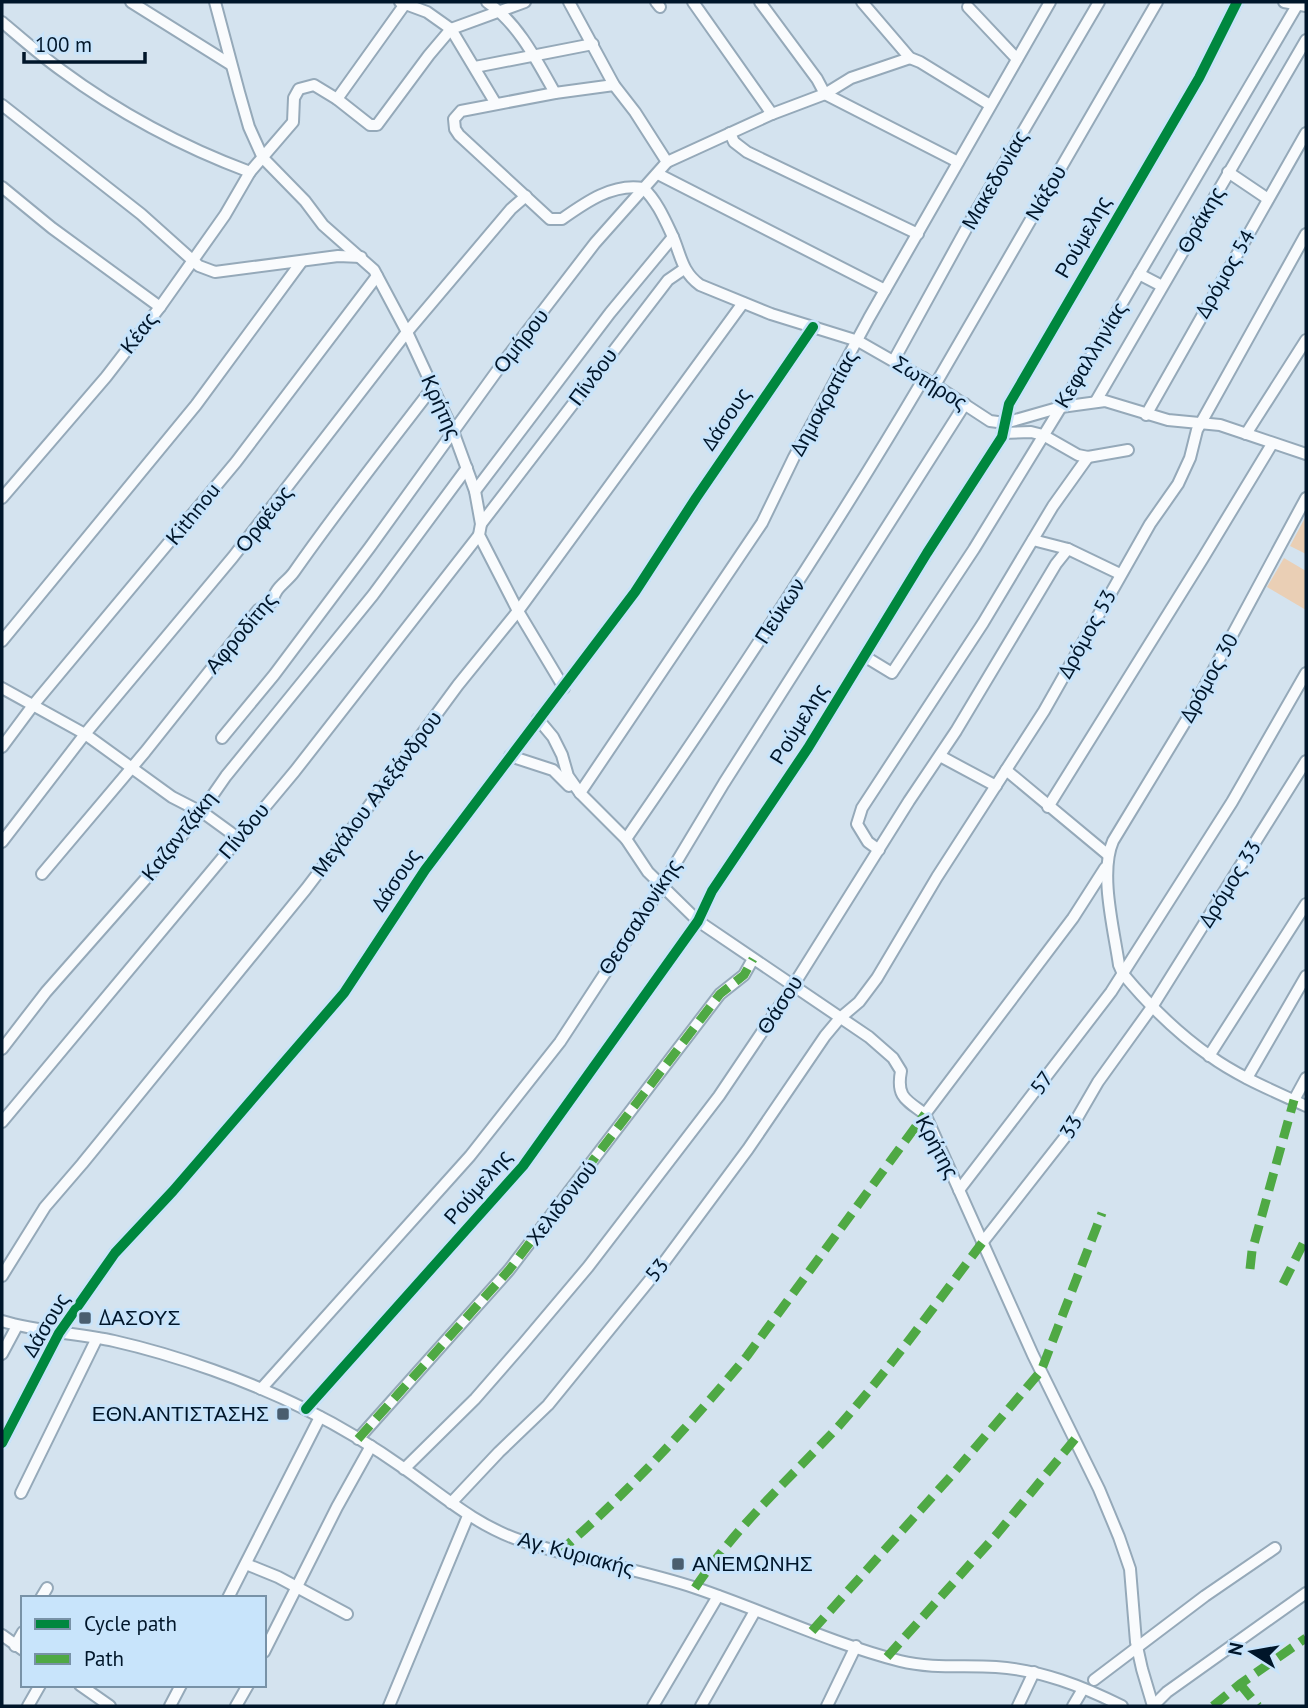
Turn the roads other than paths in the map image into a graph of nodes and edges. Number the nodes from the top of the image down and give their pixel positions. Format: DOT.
graph roads {
  1 [pos="131,2"];
  2 [pos="215,2"];
  3 [pos="487,2"];
  4 [pos="525,2"];
  5 [pos="569,2"];
  6 [pos="693,2"];
  7 [pos="760,2"];
  8 [pos="862,2"];
  9 [pos="1050,2"];
  10 [pos="1099,2"];
  11 [pos="1157,2"];
  12 [pos="1237,2"];
  13 [pos="1284,2"];
  14 [pos="403,3"];
  15 [pos="1301,4"];
  16 [pos="968,8"];
  17 [pos="502,12"];
  18 [pos="2,22"];
  19 [pos="451,29"];
  20 [pos="1306,40"];
  21 [pos="593,44"];
  22 [pos="534,55"];
  23 [pos="910,58"];
  24 [pos="1017,59"];
  25 [pos="230,64"];
  26 [pos="475,67"];
  27 [pos="614,85"];
  28 [pos="555,93"];
  29 [pos="825,94"];
  30 [pos="337,99"];
  31 [pos="496,104"];
  32 [pos="2,105"];
  33 [pos="990,106"];
  34 [pos="772,114"];
  35 [pos="730,133"];
  36 [pos="1306,133"];
  37 [pos="263,158"];
  38 [pos="667,162"];
  39 [pos="958,162"];
  40 [pos="250,172"];
  41 [pos="1228,172"];
  42 [pos="658,174"];
  43 [pos="2,187"];
  44 [pos="643,188"];
  45 [pos="526,196"];
  46 [pos="1268,200"];
  47 [pos="918,234"];
  48 [pos="1306,234"];
  49 [pos="673,237"];
  50 [pos="361,257"];
  51 [pos="193,260"];
  52 [pos="302,261"];
  53 [pos="684,269"];
  54 [pos="1139,274"];
  55 [pos="377,276"];
  56 [pos="1162,286"];
  57 [pos="885,290"];
  58 [pos="743,303"];
  59 [pos="160,307"];
  60 [pos="813,327"];
  61 [pos="407,332"];
  62 [pos="1306,340"];
  63 [pos="858,341"];
  64 [pos="894,360"];
  65 [pos="923,377"];
  66 [pos="936,385"];
  67 [pos="433,387"];
  68 [pos="1096,401"];
  69 [pos="965,404"];
  70 [pos="1061,407"];
  71 [pos="1146,415"];
  72 [pos="1201,422"];
  73 [pos="1004,428"];
  74 [pos="453,430"];
  75 [pos="1245,434"];
  76 [pos="1043,435"];
  77 [pos="1272,444"];
  78 [pos="1305,449"];
  79 [pos="1129,450"];
  80 [pos="1088,457"];
  81 [pos="467,468"];
  82 [pos="475,491"];
  83 [pos="2,498"];
  84 [pos="1306,498"];
  85 [pos="480,529"];
  86 [pos="1034,540"];
  87 [pos="1069,549"];
  88 [pos="1121,574"];
  89 [pos="518,611"];
  90 [pos="2,641"];
  91 [pos="864,656"];
  92 [pos="1306,673"];
  93 [pos="2,688"];
  94 [pos="564,688"];
  95 [pos="34,704"];
  96 [pos="538,719"];
  97 [pos="85,734"];
  98 [pos="222,738"];
  99 [pos="2,747"];
  100 [pos="510,756"];
  101 [pos="940,756"];
  102 [pos="1306,761"];
  103 [pos="132,767"];
  104 [pos="1006,770"];
  105 [pos="996,786"];
  106 [pos="580,793"];
  107 [pos="1048,807"];
  108 [pos="201,813"];
  109 [pos="238,838"];
  110 [pos="626,839"];
  111 [pos="2,842"];
  112 [pos="879,850"];
  113 [pos="1107,858"];
  114 [pos="42,874"];
  115 [pos="662,886"];
  116 [pos="1306,904"];
  117 [pos="698,920"];
  118 [pos="753,958"];
  119 [pos="1123,974"];
  120 [pos="1306,976"];
  121 [pos="793,986"];
  122 [pos="1152,1007"];
  123 [pos="840,1018"];
  124 [pos="2,1049"];
  125 [pos="1209,1056"];
  126 [pos="1247,1078"];
  127 [pos="1306,1078"];
  128 [pos="1294,1100"];
  129 [pos="1306,1106"];
  130 [pos="925,1114"];
  131 [pos="2,1122"];
  132 [pos="960,1190"];
  133 [pos="982,1243"];
  134 [pos="2,1276"];
  135 [pos="2,1321"];
  136 [pos="17,1326"];
  137 [pos="58,1333"];
  138 [pos="97,1338"];
  139 [pos="2,1354"];
  140 [pos="261,1390"];
  141 [pos="306,1409"];
  142 [pos="320,1417"];
  143 [pos="358,1439"];
  144 [pos="2,1443"];
  145 [pos="371,1446"];
  146 [pos="404,1469"];
  147 [pos="21,1493"];
  148 [pos="450,1503"];
  149 [pos="468,1516"];
  150 [pos="1275,1548"];
  151 [pos="246,1564"];
  152 [pos="297,1587"];
  153 [pos="1306,1593"];
  154 [pos="229,1596"];
  155 [pos="718,1596"];
  156 [pos="755,1611"];
  157 [pos="347,1614"];
  158 [pos="12,1643"];
  159 [pos="1137,1645"];
  160 [pos="856,1646"];
  161 [pos="266,1648"];
  162 [pos="2,1652"];
  163 [pos="1034,1672"];
  164 [pos="1094,1680"];
  165 [pos="39,1687"];
  166 [pos="83,1687"];
  167 [pos="180,1687"];
  168 [pos="247,1687"];
  169 [pos="1083,1689"];
  170 [pos="28,1706"];
  171 [pos="110,1706"];
  172 [pos="170,1706"];
  173 [pos="236,1706"];
  174 [pos="389,1706"];
  175 [pos="653,1706"];
  176 [pos="701,1706"];
  177 [pos="827,1706"];
  178 [pos="1018,1706"];
  179 [pos="1073,1706"];
  180 [pos="1122,1706"];
  181 [pos="1153,1706"];
  1 -- 25 [label="street"];
  2 -- 25 [label="street"];
  3 -- 17 [label="street"];
  4 -- 17 [label="street"];
  5 -- 21 [label="street"];
  6 -- 34 [label="street"];
  7 -- 29 [label="street"];
  8 -- 23 [label="street"];
  9 -- 24 [label="street, Δημοκρατίας"];
  10 -- 64 [label="street, Μακεδονίας"];
  11 -- 66 [label="street, Νάξου"];
  12 -- 73 [label="street, Ρούμελης"];
  13 -- 15 [label="street"];
  14 -- 19 [label="street"];
  14 -- 30 [label="street"];
  15 -- 54 [label="street, Κεφαλληνίας"];
  16 -- 24 [label="street"];
  17 -- 19 [label="street"];
  17 -- 22 [label="street"];
  18 -- 40 [label="street"];
  19 -- 26 [label="street"];
  19 -- 30 [label="street"];
  20 -- 41 [label="street, Θράκης"];
  21 -- 22 [label="street"];
  21 -- 27 [label="street"];
  22 -- 26 [label="street"];
  22 -- 28 [label="street"];
  23 -- 29 [label="street, Ομήρου"];
  23 -- 33 [label="street"];
  24 -- 33 [label="street, Δημοκρατίας"];
  25 -- 37 [label="street"];
  26 -- 31 [label="street"];
  27 -- 28 [label="street"];
  27 -- 38 [label="street"];
  28 -- 31 [label="street"];
  29 -- 34 [label="street, Ομήρου"];
  29 -- 39 [label="street"];
  30 -- 37 [label="street, Κέας"];
  31 -- 45 [label="street"];
  32 -- 51 [label="street"];
  33 -- 39 [label="street, Δημοκρατίας"];
  34 -- 35 [label="street, Ομήρου"];
  35 -- 38 [label="street, Ομήρου"];
  35 -- 47 [label="street"];
  36 -- 46 [label="street, Δρόμος 54"];
  37 -- 40 [label="street, Κέας"];
  37 -- 50 [label="street, Κρήτης"];
  38 -- 42 [label="street, Ομήρου"];
  39 -- 47 [label="street, Δημοκρατίας"];
  40 -- 51 [label="street, Κέας"];
  41 -- 46 [label="street"];
  41 -- 56 [label="street, Θράκης"];
  42 -- 44 [label="street, Ομήρου"];
  42 -- 57 [label="street"];
  43 -- 59 [label="street"];
  44 -- 45 [label="street"];
  44 -- 49 [label="street"];
  44 -- 74 [label="street, Ομήρου"];
  45 -- 61 [label="street, Ορφέως"];
  46 -- 71 [label="street, Δρόμος 54"];
  47 -- 57 [label="street, Δημοκρατίας"];
  48 -- 72 [label="street, Δρόμος 53"];
  49 -- 53 [label="street"];
  49 -- 82 [label="street"];
  50 -- 52 [label="street"];
  50 -- 55 [label="street, Κρήτης"];
  51 -- 52 [label="street"];
  51 -- 59 [label="street, Κέας"];
  52 -- 90 [label="street"];
  53 -- 58 [label="street, Σωτήρος"];
  53 -- 85 [label="street, Πίνδου"];
  54 -- 56 [label="street"];
  54 -- 70 [label="street, Κεφαλληνίας"];
  55 -- 61 [label="street, Κρήτης"];
  55 -- 95 [label="street, Κithnou"];
  56 -- 68 [label="street, Θράκης"];
  57 -- 63 [label="street, Δημοκρατίας"];
  58 -- 60 [label="street, Σωτήρος"];
  58 -- 89 [label="street, Μεγάλου Αλεξάνδρου"];
  59 -- 83 [label="street, Κέας"];
  60 -- 63 [label="street, Σωτήρος"];
  60 -- 94 [label="street, Δάσους"];
  61 -- 67 [label="street, Κρήτης"];
  61 -- 97 [label="street, Ορφέως"];
  62 -- 75 [label="street"];
  63 -- 64 [label="street, Σωτήρος"];
  63 -- 106 [label="street, Δημοκρατίας"];
  64 -- 65 [label="street, Σωτήρος"];
  65 -- 66 [label="street, Σωτήρος"];
  65 -- 110 [label="street, Πεύκων"];
  66 -- 69 [label="street, Σωτήρος"];
  67 -- 74 [label="street, Κρήτης"];
  67 -- 103 [label="street, Αφροδίτης"];
  68 -- 70 [label="street"];
  68 -- 71 [label="street"];
  69 -- 73 [label="street, Σωτήρος"];
  69 -- 115 [label="street, Θεσσαλονίκης"];
  70 -- 73 [label="street"];
  70 -- 76 [label="street, Κεφαλληνίας"];
  71 -- 72 [label="street"];
  72 -- 75 [label="street"];
  72 -- 88 [label="street, Δρόμος 53"];
  73 -- 76 [label="street"];
  73 -- 91 [label="street, Ρούμελης"];
  74 -- 81 [label="street, Κρήτης"];
  74 -- 98 [label="street, Ομήρου"];
  75 -- 77 [label="street"];
  76 -- 80 [label="street"];
  76 -- 91 [label="street, Κεφαλληνίας"];
  77 -- 78 [label="street"];
  77 -- 107 [label="street"];
  79 -- 80 [label="street"];
  80 -- 86 [label="street"];
  81 -- 82 [label="street, Κρήτης"];
  81 -- 108 [label="street, Καζαντζάκη"];
  82 -- 85 [label="street, Κρήτης"];
  84 -- 113 [label="street, Δρόμος 30"];
  85 -- 89 [label="street, Κρήτης"];
  85 -- 109 [label="street, Πίνδου"];
  86 -- 87 [label="street"];
  86 -- 112 [label="street"];
  87 -- 88 [label="street"];
  87 -- 101 [label="street, Θάσου"];
  88 -- 104 [label="street, Δρόμος 53"];
  89 -- 94 [label="street, Κρήτης"];
  89 -- 134 [label="street, Μεγάλου Αλεξάνδρου"];
  91 -- 117 [label="street, Ρούμελης"];
  92 -- 119 [label="street, 57"];
  93 -- 95 [label="street"];
  94 -- 96 [label="street, Δάσους"];
  95 -- 97 [label="street"];
  95 -- 99 [label="street, Κithnou"];
  96 -- 100 [label="street, Δάσους"];
  96 -- 106 [label="street, Κρήτης"];
  97 -- 103 [label="street"];
  97 -- 111 [label="street, Ορφέως"];
  100 -- 106 [label="street"];
  100 -- 137 [label="street, Δάσους"];
  101 -- 105 [label="street"];
  101 -- 112 [label="street, Θάσου"];
  102 -- 122 [label="street, Δρόμος 33"];
  103 -- 108 [label="street"];
  103 -- 114 [label="street, Αφροδίτης"];
  104 -- 105 [label="street, Δρόμος 53"];
  104 -- 107 [label="street"];
  105 -- 123 [label="street, Δρόμος 53"];
  106 -- 110 [label="street, Κρήτης"];
  107 -- 113 [label="street"];
  108 -- 109 [label="street"];
  108 -- 124 [label="street, Καζαντζάκη"];
  109 -- 131 [label="street, Πίνδου"];
  110 -- 115 [label="street, Κρήτης"];
  112 -- 121 [label="street, Θάσου"];
  113 -- 119 [label="street"];
  113 -- 130 [label="street, Δρόμος 30"];
  115 -- 117 [label="street, Κρήτης"];
  115 -- 140 [label="street, Θεσσαλονίκης"];
  116 -- 125 [label="street"];
  117 -- 118 [label="street, Κρήτης"];
  117 -- 141 [label="street, Ρούμελης"];
  118 -- 121 [label="street, Κρήτης"];
  118 -- 143 [label="street, Χελιδονιού"];
  119 -- 122 [label="street"];
  119 -- 132 [label="street, 57"];
  120 -- 126 [label="street"];
  121 -- 123 [label="street, Κρήτης"];
  121 -- 146 [label="street, Θάσου"];
  122 -- 125 [label="street"];
  122 -- 133 [label="street, 33"];
  123 -- 130 [label="street, Κρήτης"];
  123 -- 148 [label="street, 53"];
  125 -- 126 [label="street"];
  126 -- 128 [label="street"];
  127 -- 128 [label="street"];
  128 -- 129 [label="street"];
  130 -- 132 [label="street, Κρήτης"];
  132 -- 133 [label="street, Κρήτης"];
  133 -- 159 [label="street, Κρήτης"];
  135 -- 136 [label="street, Αγ. Κυριακής"];
  136 -- 137 [label="street, Αγ. Κυριακής"];
  136 -- 139 [label="street"];
  137 -- 138 [label="street, Αγ. Κυριακής"];
  137 -- 144 [label="street, Δάσους"];
  138 -- 140 [label="street, Αγ. Κυριακής"];
  138 -- 147 [label="street"];
  140 -- 141 [label="street, Αγ. Κυριακής"];
  141 -- 142 [label="street, Αγ. Κυριακής"];
  142 -- 143 [label="street, Αγ. Κυριακής"];
  142 -- 151 [label="street"];
  143 -- 145 [label="street, Αγ. Κυριακής"];
  145 -- 146 [label="street, Αγ. Κυριακής"];
  145 -- 152 [label="street"];
  146 -- 148 [label="street, Αγ. Κυριακής"];
  148 -- 149 [label="street, Αγ. Κυριακής"];
  149 -- 155 [label="street, Αγ. Κυριακής"];
  149 -- 174 [label="street"];
  150 -- 159 [label="street"];
  151 -- 152 [label="street"];
  151 -- 154 [label="street"];
  152 -- 157 [label="street"];
  152 -- 161 [label="street"];
  153 -- 181 [label="street"];
  155 -- 156 [label="street, Αγ. Κυριακής"];
  155 -- 175 [label="street"];
  156 -- 160 [label="street, Αγ. Κυριακής"];
  156 -- 176 [label="street"];
  158 -- 162 [label="street"];
  159 -- 164 [label="street"];
  159 -- 181 [label="street, Κρήτης"];
  160 -- 163 [label="street, Αγ. Κυριακής"];
  160 -- 177 [label="street"];
  163 -- 169 [label="street, Αγ. Κυριακής"];
  163 -- 178 [label="street"];
  165 -- 170 [label="street"];
  166 -- 171 [label="street"];
  167 -- 172 [label="street"];
  168 -- 173 [label="street"];
  169 -- 179 [label="street"];
  169 -- 180 [label="street, Αγ. Κυριακής"];
}
